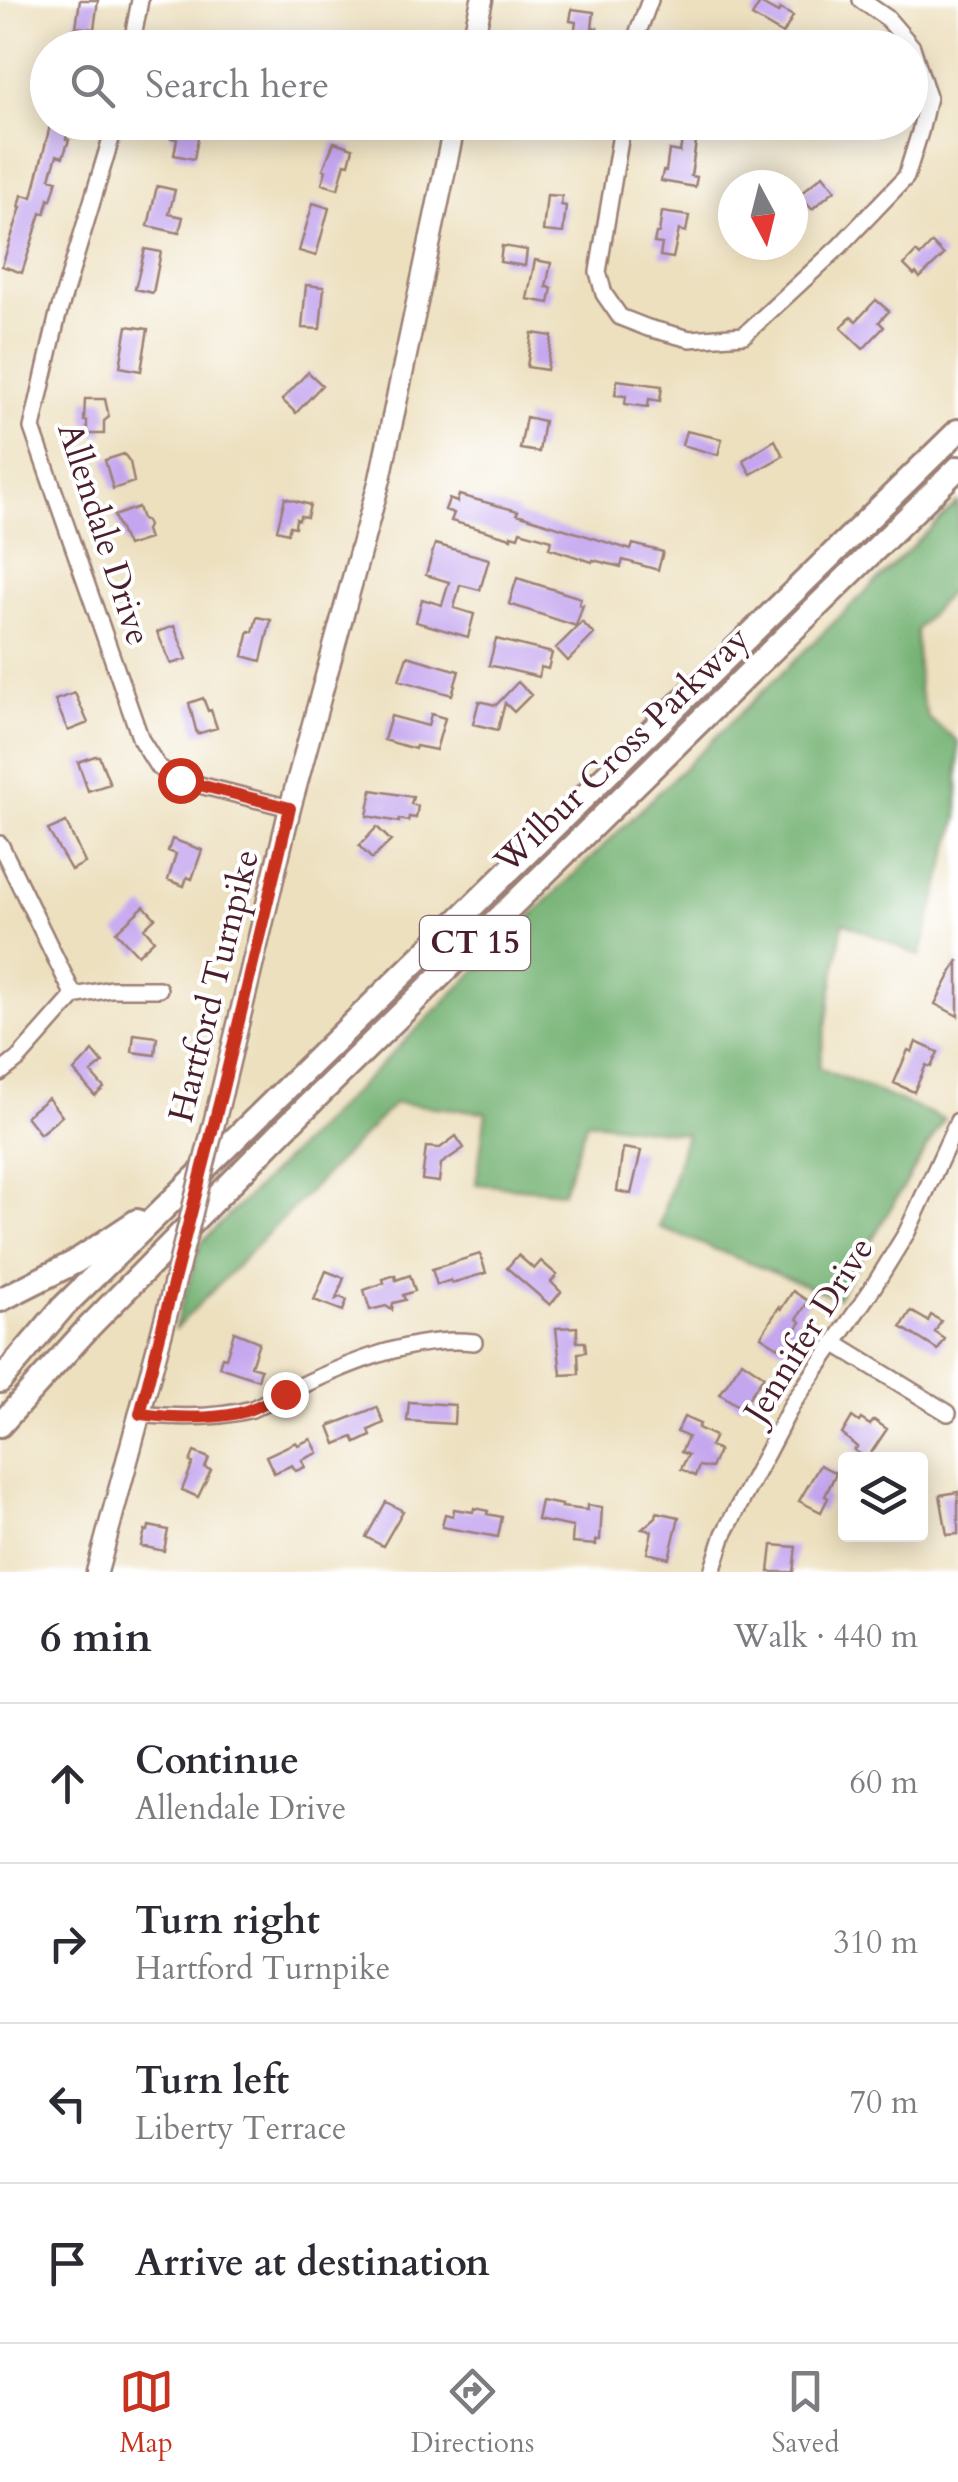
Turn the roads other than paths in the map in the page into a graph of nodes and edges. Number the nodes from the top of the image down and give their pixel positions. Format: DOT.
graph roads {
  1 [pos="140,0"];
  2 [pos="482,0"];
  3 [pos="650,0"];
  4 [pos="861,0"];
  5 [pos="134,30"];
  6 [pos="476,30"];
  7 [pos="639,30"];
  8 [pos="897,30"];
  9 [pos="110,140"];
  10 [pos="452,140"];
  11 [pos="620,140"];
  12 [pos="917,140"];
  13 [pos="958,430"];
  14 [pos="958,468"];
  15 [pos="290,808"];
  16 [pos="0,844"];
  17 [pos="160,989"];
  18 [pos="74,996"];
  19 [pos="0,1074"];
  20 [pos="958,1122"];
  21 [pos="182,1192"];
  22 [pos="0,1300"];
  23 [pos="474,1342"];
  24 [pos="834,1343"];
  25 [pos="0,1381"];
  26 [pos="948,1413"];
  27 [pos="140,1414"];
  28 [pos="0,1425"];
  29 [pos="97,1572"];
  30 [pos="712,1572"];
  1 -- 5 [label="street"];
  2 -- 6 [label="main road"];
  3 -- 7 [label="street"];
  4 -- 8 [label="street"];
  9 -- 15 [label="street, Allendale Drive"];
  10 -- 15 [label="main road, Hartford Turnpike"];
  11 -- 12 [label="street"];
  13 -- 21 [label="highway, Wilbur Cross Parkway / CT 15"];
  14 -- 28 [label="highway, Wilbur Cross Parkway / CT 15"];
  15 -- 27 [label="main road, Hartford Turnpike, bridge"];
  16 -- 18 [label="street"];
  17 -- 18 [label="street"];
  18 -- 19 [label="street"];
  20 -- 24 [label="street, Jennifer Drive"];
  21 -- 22 [label="highway"];
  21 -- 25 [label="highway, Wilbur Cross Parkway / CT 15"];
  23 -- 27 [label="street"];
  24 -- 26 [label="street"];
  24 -- 30 [label="street, Jennifer Drive"];
  27 -- 29 [label="main road, Hartford Turnpike"];
}
